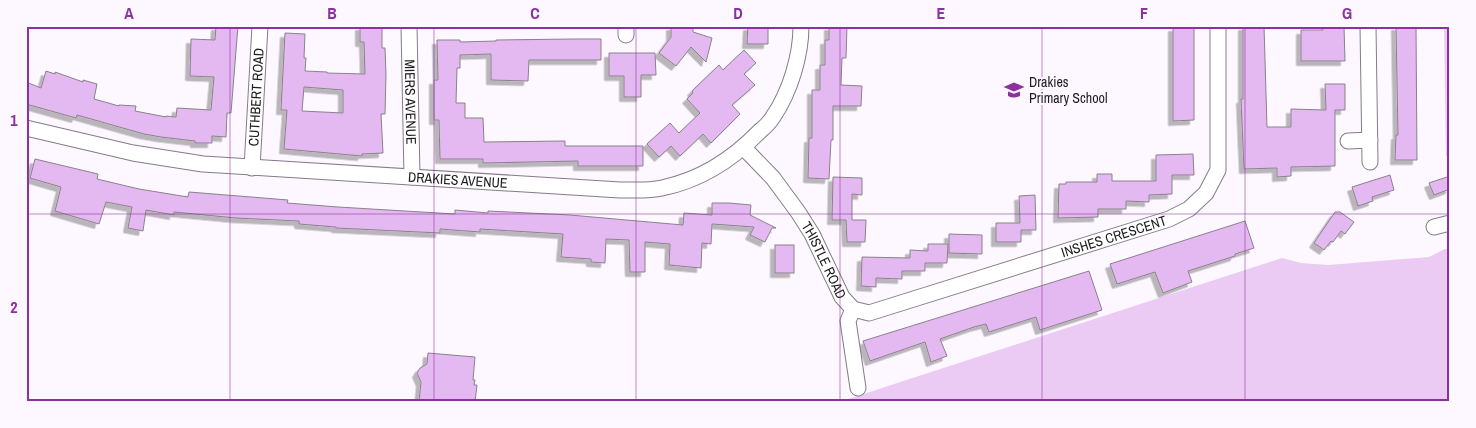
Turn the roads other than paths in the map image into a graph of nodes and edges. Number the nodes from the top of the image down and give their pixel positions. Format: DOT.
graph roads {
  1 [pos="260,26"];
  2 [pos="410,26"];
  3 [pos="801,26"];
  4 [pos="1218,26"];
  5 [pos="1368,26"];
  6 [pos="26,128"];
  7 [pos="1370,140"];
  8 [pos="1348,141"];
  9 [pos="744,148"];
  10 [pos="1370,162"];
  11 [pos="252,168"];
  12 [pos="412,177"];
  13 [pos="1450,223"];
  14 [pos="1434,227"];
  15 [pos="854,309"];
  16 [pos="858,388"];
  1 -- 11 [label="street, CUTHBERT ROAD"];
  2 -- 12 [label="street, MIERS AVENUE"];
  3 -- 9 [label="street, DRAKIES AVENUE"];
  4 -- 15 [label="street, INSHES CRESCENT"];
  5 -- 7 [label="street"];
  6 -- 11 [label="street, DRAKIES AVENUE"];
  7 -- 8 [label="street"];
  7 -- 10 [label="street"];
  9 -- 12 [label="street, DRAKIES AVENUE"];
  9 -- 15 [label="street, THISTLE ROAD"];
  11 -- 12 [label="street, DRAKIES AVENUE"];
  13 -- 14 [label="street"];
  15 -- 16 [label="street, THISTLE ROAD"];
}
